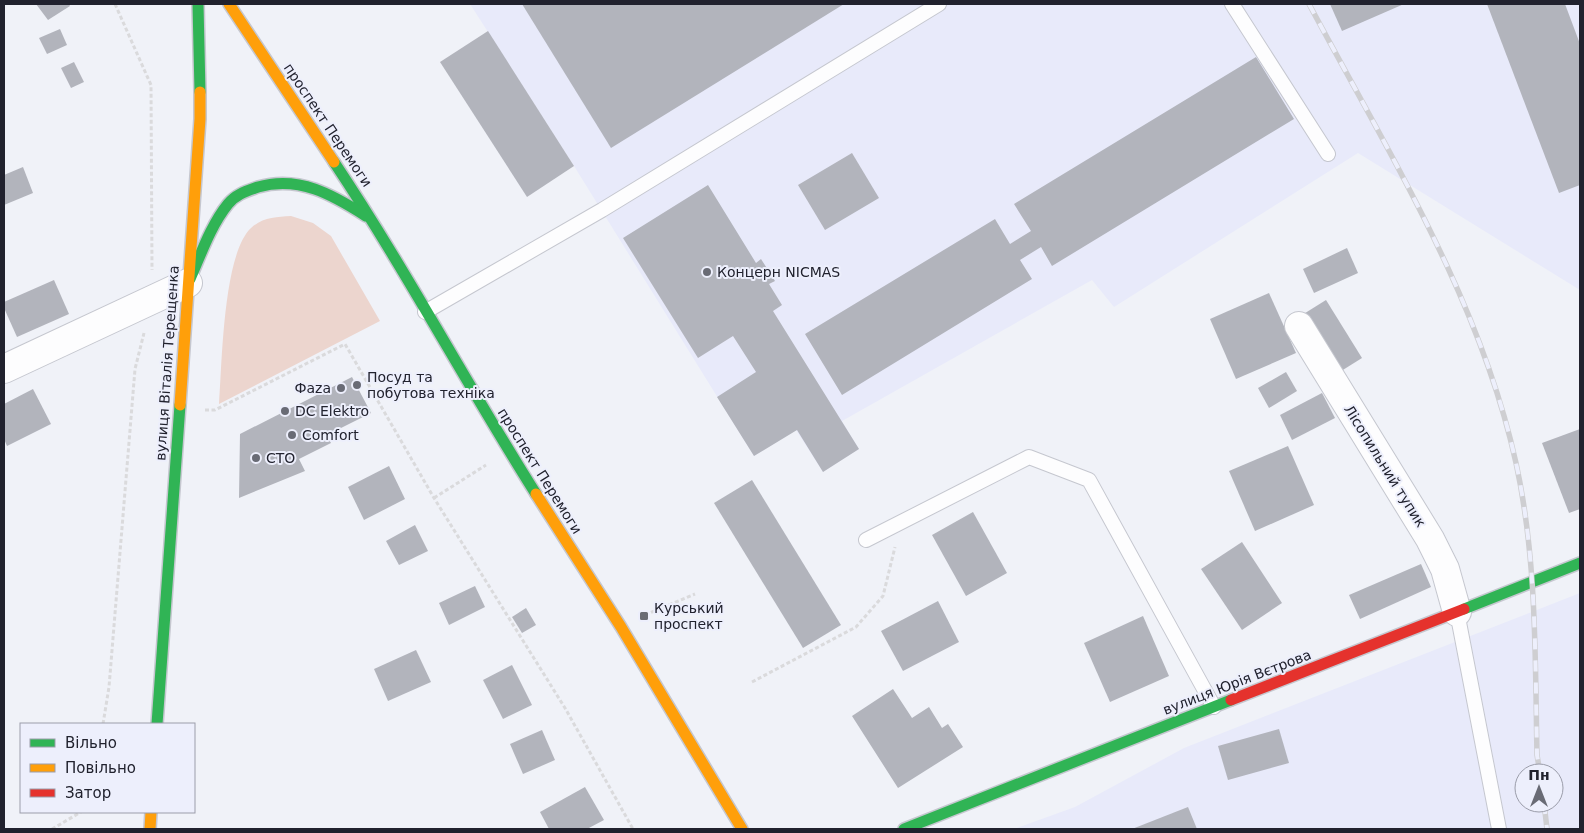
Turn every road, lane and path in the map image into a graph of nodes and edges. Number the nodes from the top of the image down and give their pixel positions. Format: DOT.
graph roads {
  1 [pos="115,4"];
  2 [pos="198,4"];
  3 [pos="229,4"];
  4 [pos="939,4"];
  5 [pos="1232,4"];
  6 [pos="1328,154"];
  7 [pos="373,221"];
  8 [pos="188,283"];
  9 [pos="152,300"];
  10 [pos="425,312"];
  11 [pos="1299,326"];
  12 [pos="4,369"];
  13 [pos="204,410"];
  14 [pos="509,451"];
  15 [pos="434,498"];
  16 [pos="900,522"];
  17 [pos="866,540"];
  18 [pos="1580,563"];
  19 [pos="695,594"];
  20 [pos="1457,612"];
  21 [pos="621,627"];
  22 [pos="752,682"];
  23 [pos="1214,707"];
  24 [pos="102,723"];
  25 [pos="157,723"];
  26 [pos="79,813"];
  27 [pos="151,813"];
  28 [pos="52,829"];
  29 [pos="150,829"];
  30 [pos="633,829"];
  31 [pos="742,829"];
  32 [pos="904,829"];
  33 [pos="1500,829"];
  1 -- 9 [label="path"];
  2 -- 8 [label="street, вулиця Віталія Терещенка"];
  3 -- 7 [label="street, проспект Перемоги"];
  4 -- 10 [label="lane"];
  5 -- 6 [label="lane"];
  7 -- 8 [label="street"];
  7 -- 10 [label="street, проспект Перемоги"];
  8 -- 9 [label="street"];
  8 -- 25 [label="street, вулиця Віталія Терещенка"];
  9 -- 12 [label="street"];
  9 -- 24 [label="path"];
  10 -- 14 [label="street, проспект Перемоги"];
  11 -- 20 [label="street, Лісопильний тупик"];
  13 -- 15 [label="path"];
  14 -- 15 [label="path"];
  14 -- 21 [label="street, проспект Перемоги"];
  15 -- 30 [label="path"];
  16 -- 17 [label="lane"];
  16 -- 22 [label="path"];
  16 -- 23 [label="lane"];
  18 -- 20 [label="street, вулиця Юрія Вєтрова"];
  19 -- 21 [label="path"];
  20 -- 23 [label="street, вулиця Юрія Вєтрова"];
  20 -- 33 [label="lane"];
  21 -- 31 [label="street, проспект Перемоги"];
  23 -- 32 [label="street, вулиця Юрія Вєтрова"];
  26 -- 28 [label="path"];
  27 -- 29 [label="street"];
}
